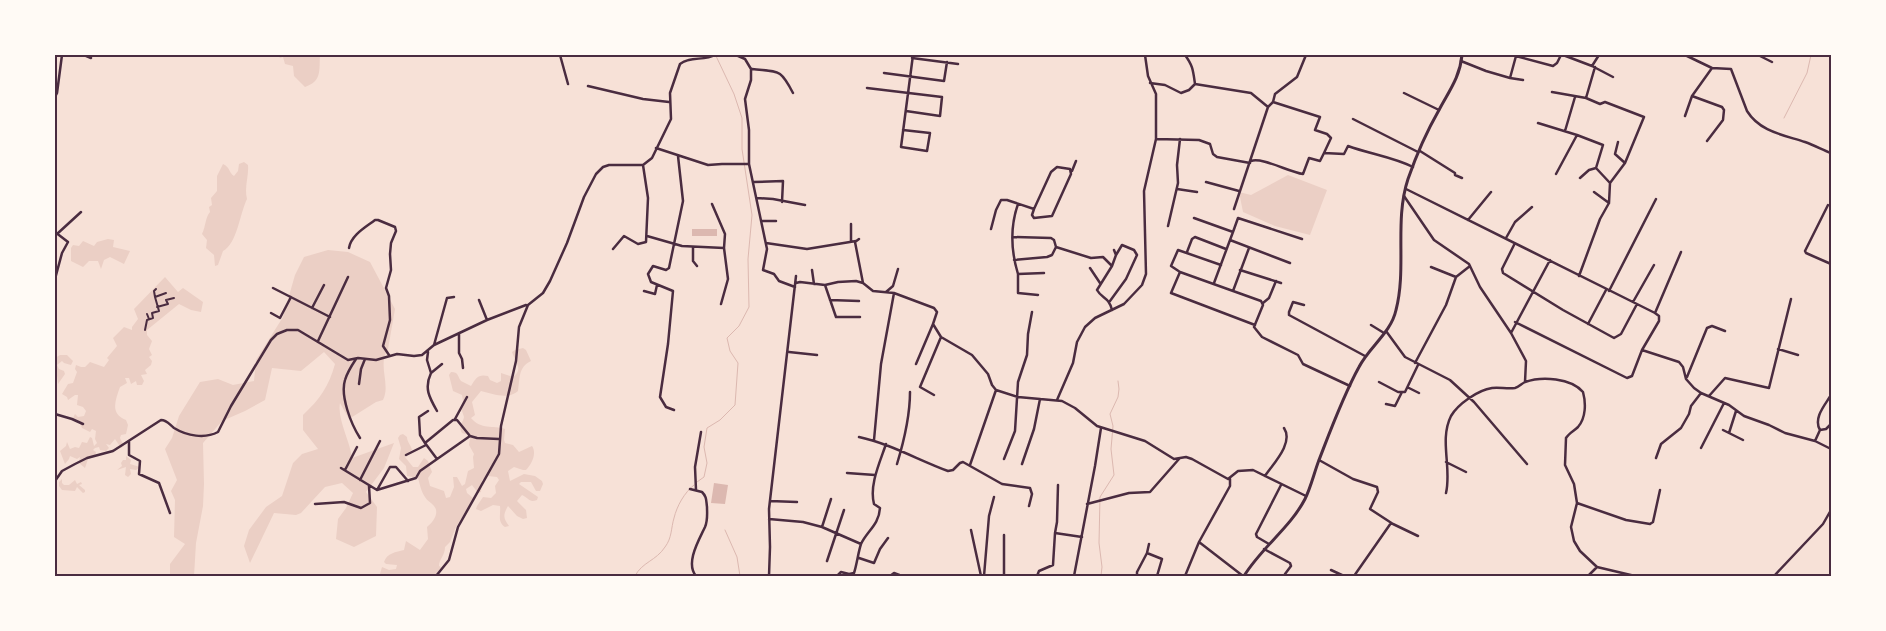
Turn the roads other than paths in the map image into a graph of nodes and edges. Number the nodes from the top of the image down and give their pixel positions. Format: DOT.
graph roads {
  1 [pos="62,55"];
  2 [pos="84,55"];
  3 [pos="560,55"];
  4 [pos="715,55"];
  5 [pos="736,55"];
  6 [pos="1145,55"];
  7 [pos="1185,55"];
  8 [pos="1306,55"];
  9 [pos="1462,55"];
  10 [pos="1512,55"];
  11 [pos="1562,55"];
  12 [pos="1599,55"];
  13 [pos="1685,55"];
  14 [pos="1758,55"];
  15 [pos="1517,56"];
  16 [pos="913,57"];
  17 [pos="91,58"];
  18 [pos="1461,61"];
  19 [pos="947,62"];
  20 [pos="1772,62"];
  21 [pos="958,64"];
  22 [pos="1593,66"];
  23 [pos="1712,68"];
  24 [pos="751,69"];
  25 [pos="884,73"];
  26 [pos="910,77"];
  27 [pos="1613,77"];
  28 [pos="1510,78"];
  29 [pos="1523,80"];
  30 [pos="1150,83"];
  31 [pos="568,84"];
  32 [pos="1195,84"];
  33 [pos="588,86"];
  34 [pos="868,88"];
  35 [pos="1404,92"];
  36 [pos="1552,92"];
  37 [pos="793,93"];
  38 [pos="908,93"];
  39 [pos="1575,96"];
  40 [pos="1692,96"];
  41 [pos="55,97"];
  42 [pos="1586,98"];
  43 [pos="669,102"];
  44 [pos="1273,102"];
  45 [pos="1268,107"];
  46 [pos="1439,110"];
  47 [pos="906,111"];
  48 [pos="1685,116"];
  49 [pos="1353,119"];
  50 [pos="1538,123"];
  51 [pos="903,130"];
  52 [pos="1565,131"];
  53 [pos="1577,135"];
  54 [pos="1156,139"];
  55 [pos="1180,139"];
  56 [pos="1707,141"];
  57 [pos="1618,142"];
  58 [pos="656,148"];
  59 [pos="1420,152"];
  60 [pos="1324,153"];
  61 [pos="1831,154"];
  62 [pos="678,156"];
  63 [pos="1076,161"];
  64 [pos="1250,162"];
  65 [pos="1625,163"];
  66 [pos="643,164"];
  67 [pos="747,164"];
  68 [pos="1413,167"];
  69 [pos="1596,168"];
  70 [pos="1072,171"];
  71 [pos="1556,174"];
  72 [pos="1462,178"];
  73 [pos="1580,178"];
  74 [pos="753,182"];
  75 [pos="1206,182"];
  76 [pos="1610,183"];
  77 [pos="1177,189"];
  78 [pos="1406,189"];
  79 [pos="1239,190"];
  80 [pos="1197,192"];
  81 [pos="1490,192"];
  82 [pos="1594,192"];
  83 [pos="1404,196"];
  84 [pos="757,198"];
  85 [pos="1656,199"];
  86 [pos="782,202"];
  87 [pos="1609,203"];
  88 [pos="712,204"];
  89 [pos="1018,204"];
  90 [pos="804,205"];
  91 [pos="1828,205"];
  92 [pos="1532,207"];
  93 [pos="1234,209"];
  94 [pos="1034,210"];
  95 [pos="81,212"];
  96 [pos="1194,218"];
  97 [pos="1468,220"];
  98 [pos="761,221"];
  99 [pos="776,221"];
  100 [pos="851,224"];
  101 [pos="1168,226"];
  102 [pos="990,229"];
  103 [pos="1233,232"];
  104 [pos="56,233"];
  105 [pos="647,236"];
  106 [pos="1013,237"];
  107 [pos="1506,238"];
  108 [pos="1302,239"];
  109 [pos="1230,240"];
  110 [pos="851,241"];
  111 [pos="766,243"];
  112 [pos="1515,243"];
  113 [pos="674,244"];
  114 [pos="693,247"];
  115 [pos="349,248"];
  116 [pos="724,248"];
  117 [pos="1056,248"];
  118 [pos="1249,248"];
  119 [pos="613,249"];
  120 [pos="1227,249"];
  121 [pos="1114,250"];
  122 [pos="1187,252"];
  123 [pos="1681,252"];
  124 [pos="1116,255"];
  125 [pos="1014,260"];
  126 [pos="1550,260"];
  127 [pos="1290,263"];
  128 [pos="1831,264"];
  129 [pos="1221,265"];
  130 [pos="1654,265"];
  131 [pos="697,266"];
  132 [pos="1112,266"];
  133 [pos="1470,266"];
  134 [pos="1431,267"];
  135 [pos="898,268"];
  136 [pos="1090,268"];
  137 [pos="812,270"];
  138 [pos="1240,270"];
  139 [pos="1180,272"];
  140 [pos="1018,274"];
  141 [pos="1044,274"];
  142 [pos="796,276"];
  143 [pos="1579,276"];
  144 [pos="348,277"];
  145 [pos="1456,277"];
  146 [pos="55,279"];
  147 [pos="1276,281"];
  148 [pos="863,283"];
  149 [pos="1100,283"];
  150 [pos="1214,283"];
  151 [pos="1282,283"];
  152 [pos="814,284"];
  153 [pos="324,285"];
  154 [pos="657,285"];
  155 [pos="795,285"];
  156 [pos="825,285"];
  157 [pos="273,288"];
  158 [pos="156,289"];
  159 [pos="1608,290"];
  160 [pos="644,291"];
  161 [pos="1233,291"];
  162 [pos="886,292"];
  163 [pos="1534,292"];
  164 [pos="166,293"];
  165 [pos="894,293"];
  166 [pos="1038,295"];
  167 [pos="454,296"];
  168 [pos="291,297"];
  169 [pos="160,298"];
  170 [pos="174,298"];
  171 [pos="1791,299"];
  172 [pos="155,300"];
  173 [pos="479,300"];
  174 [pos="830,300"];
  175 [pos="859,301"];
  176 [pos="1110,301"];
  177 [pos="1264,303"];
  178 [pos="1635,303"];
  179 [pos="721,304"];
  180 [pos="528,305"];
  181 [pos="1304,305"];
  182 [pos="157,307"];
  183 [pos="312,308"];
  184 [pos="1112,310"];
  185 [pos="1032,312"];
  186 [pos="271,313"];
  187 [pos="1655,313"];
  188 [pos="147,314"];
  189 [pos="331,317"];
  190 [pos="860,317"];
  191 [pos="149,319"];
  192 [pos="487,320"];
  193 [pos="1516,322"];
  194 [pos="933,324"];
  195 [pos="1588,324"];
  196 [pos="1255,325"];
  197 [pos="1371,325"];
  198 [pos="145,330"];
  199 [pos="1725,330"];
  200 [pos="1385,332"];
  201 [pos="1511,333"];
  202 [pos="458,334"];
  203 [pos="941,336"];
  204 [pos="318,341"];
  205 [pos="434,346"];
  206 [pos="1778,349"];
  207 [pos="1642,350"];
  208 [pos="428,352"];
  209 [pos="788,352"];
  210 [pos="389,355"];
  211 [pos="817,355"];
  212 [pos="1798,355"];
  213 [pos="1365,356"];
  214 [pos="356,358"];
  215 [pos="366,358"];
  216 [pos="1417,363"];
  217 [pos="442,364"];
  218 [pos="916,364"];
  219 [pos="463,368"];
  220 [pos="431,373"];
  221 [pos="1686,379"];
  222 [pos="1379,382"];
  223 [pos="1525,382"];
  224 [pos="359,384"];
  225 [pos="1350,386"];
  226 [pos="1408,388"];
  227 [pos="996,390"];
  228 [pos="910,392"];
  229 [pos="1402,392"];
  230 [pos="1419,393"];
  231 [pos="1701,393"];
  232 [pos="934,395"];
  233 [pos="1831,395"];
  234 [pos="1709,396"];
  235 [pos="466,397"];
  236 [pos="1018,397"];
  237 [pos="1040,398"];
  238 [pos="1470,398"];
  239 [pos="1057,400"];
  240 [pos="1724,402"];
  241 [pos="1386,404"];
  242 [pos="674,410"];
  243 [pos="428,411"];
  244 [pos="437,411"];
  245 [pos="1736,411"];
  246 [pos="55,414"];
  247 [pos="455,419"];
  248 [pos="83,424"];
  249 [pos="1831,424"];
  250 [pos="1101,428"];
  251 [pos="1284,428"];
  252 [pos="1723,430"];
  253 [pos="1820,430"];
  254 [pos="701,432"];
  255 [pos="1729,433"];
  256 [pos="470,436"];
  257 [pos="859,437"];
  258 [pos="360,438"];
  259 [pos="499,439"];
  260 [pos="874,440"];
  261 [pos="1743,440"];
  262 [pos="129,441"];
  263 [pos="380,441"];
  264 [pos="1815,442"];
  265 [pos="425,444"];
  266 [pos="886,444"];
  267 [pos="357,447"];
  268 [pos="1701,448"];
  269 [pos="1831,449"];
  270 [pos="900,450"];
  271 [pos="406,455"];
  272 [pos="1656,458"];
  273 [pos="437,459"];
  274 [pos="1004,459"];
  275 [pos="1180,459"];
  276 [pos="1320,460"];
  277 [pos="1446,462"];
  278 [pos="897,464"];
  279 [pos="1022,464"];
  280 [pos="1527,464"];
  281 [pos="970,466"];
  282 [pos="341,468"];
  283 [pos="345,471"];
  284 [pos="1466,472"];
  285 [pos="847,474"];
  286 [pos="875,476"];
  287 [pos="1265,476"];
  288 [pos="1230,479"];
  289 [pos="360,480"];
  290 [pos="55,481"];
  291 [pos="408,481"];
  292 [pos="1281,484"];
  293 [pos="1058,485"];
  294 [pos="369,486"];
  295 [pos="696,488"];
  296 [pos="690,489"];
  297 [pos="378,490"];
  298 [pos="1660,490"];
  299 [pos="1446,493"];
  300 [pos="1306,496"];
  301 [pos="994,498"];
  302 [pos="831,499"];
  303 [pos="770,501"];
  304 [pos="797,502"];
  305 [pos="1577,503"];
  306 [pos="315,504"];
  307 [pos="1087,504"];
  308 [pos="1029,506"];
  309 [pos="844,510"];
  310 [pos="1831,510"];
  311 [pos="170,513"];
  312 [pos="769,519"];
  313 [pos="1391,523"];
  314 [pos="822,527"];
  315 [pos="971,530"];
  316 [pos="1055,533"];
  317 [pos="837,534"];
  318 [pos="1004,535"];
  319 [pos="1418,536"];
  320 [pos="1082,537"];
  321 [pos="888,538"];
  322 [pos="1199,542"];
  323 [pos="861,544"];
  324 [pos="1148,544"];
  325 [pos="1270,544"];
  326 [pos="1264,549"];
  327 [pos="1147,553"];
  328 [pos="859,558"];
  329 [pos="827,561"];
  330 [pos="1597,567"];
  331 [pos="1332,570"];
  332 [pos="1285,574"];
  333 [pos="436,576"];
  334 [pos="696,576"];
  335 [pos="768,576"];
  336 [pos="837,576"];
  337 [pos="890,576"];
  338 [pos="902,576"];
  339 [pos="982,576"];
  340 [pos="1004,576"];
  341 [pos="1037,576"];
  342 [pos="1074,576"];
  343 [pos="1143,576"];
  344 [pos="1157,576"];
  345 [pos="1185,576"];
  346 [pos="1243,576"];
  347 [pos="1344,576"];
  348 [pos="1354,576"];
  349 [pos="1588,576"];
  350 [pos="1635,576"];
  351 [pos="1774,576"];
  1 -- 41 [label="street"];
  2 -- 17 [label="street"];
  3 -- 31 [label="street"];
  4 -- 43 [label="street"];
  5 -- 24 [label="street"];
  6 -- 30 [label="street"];
  7 -- 32 [label="street"];
  8 -- 44 [label="street"];
  9 -- 18 [label="main road"];
  10 -- 15 [label="street"];
  11 -- 15 [label="street"];
  11 -- 22 [label="street"];
  12 -- 22 [label="street"];
  13 -- 23 [label="street"];
  14 -- 20 [label="street"];
  15 -- 28 [label="street"];
  16 -- 19 [label="street"];
  16 -- 26 [label="street"];
  18 -- 28 [label="street"];
  18 -- 46 [label="main road"];
  19 -- 21 [label="street"];
  19 -- 26 [label="street"];
  22 -- 27 [label="street"];
  22 -- 42 [label="street"];
  23 -- 40 [label="street"];
  23 -- 61 [label="street"];
  24 -- 37 [label="street"];
  24 -- 67 [label="street"];
  25 -- 26 [label="street"];
  26 -- 38 [label="street"];
  28 -- 29 [label="street"];
  30 -- 32 [label="street"];
  30 -- 54 [label="street"];
  32 -- 45 [label="street"];
  33 -- 43 [label="street"];
  34 -- 38 [label="street"];
  35 -- 46 [label="street"];
  36 -- 39 [label="street"];
  38 -- 47 [label="street"];
  38 -- 47 [label="street"];
  39 -- 42 [label="street"];
  39 -- 52 [label="street"];
  40 -- 48 [label="street"];
  40 -- 56 [label="street"];
  42 -- 65 [label="street"];
  43 -- 58 [label="street"];
  44 -- 45 [label="street"];
  44 -- 60 [label="street"];
  45 -- 64 [label="street"];
  46 -- 59 [label="main road"];
  47 -- 51 [label="street"];
  49 -- 59 [label="street"];
  50 -- 52 [label="street"];
  51 -- 51 [label="street"];
  52 -- 53 [label="street"];
  53 -- 69 [label="street"];
  53 -- 71 [label="street"];
  54 -- 55 [label="street"];
  54 -- 184 [label="street"];
  55 -- 64 [label="street"];
  55 -- 77 [label="street"];
  57 -- 65 [label="street"];
  58 -- 62 [label="street"];
  58 -- 66 [label="street"];
  59 -- 68 [label="main road"];
  59 -- 72 [label="street"];
  60 -- 64 [label="street"];
  60 -- 68 [label="street"];
  62 -- 67 [label="street"];
  62 -- 113 [label="street"];
  63 -- 70 [label="street"];
  64 -- 79 [label="street"];
  65 -- 76 [label="street"];
  66 -- 105 [label="street"];
  66 -- 180 [label="street"];
  67 -- 74 [label="street"];
  68 -- 78 [label="main road"];
  69 -- 73 [label="street"];
  69 -- 76 [label="street"];
  70 -- 94 [label="street"];
  70 -- 94 [label="street"];
  74 -- 84 [label="street"];
  74 -- 86 [label="street"];
  75 -- 79 [label="street"];
  76 -- 87 [label="street"];
  77 -- 80 [label="street"];
  77 -- 101 [label="street"];
  78 -- 83 [label="main road"];
  78 -- 97 [label="street"];
  79 -- 93 [label="street"];
  81 -- 97 [label="street"];
  82 -- 87 [label="street"];
  83 -- 133 [label="street"];
  83 -- 200 [label="main road"];
  84 -- 86 [label="street"];
  84 -- 98 [label="street"];
  85 -- 159 [label="street"];
  86 -- 90 [label="street"];
  87 -- 143 [label="street"];
  88 -- 116 [label="street"];
  89 -- 94 [label="street"];
  89 -- 102 [label="street"];
  89 -- 106 [label="street"];
  91 -- 128 [label="street"];
  92 -- 107 [label="street"];
  95 -- 104 [label="street"];
  96 -- 103 [label="street"];
  97 -- 107 [label="street"];
  98 -- 99 [label="street"];
  98 -- 111 [label="street"];
  100 -- 110 [label="street"];
  103 -- 108 [label="street"];
  103 -- 109 [label="street"];
  104 -- 146 [label="street"];
  105 -- 113 [label="street"];
  105 -- 119 [label="street"];
  106 -- 117 [label="street"];
  106 -- 125 [label="street"];
  107 -- 112 [label="street"];
  109 -- 118 [label="street"];
  109 -- 120 [label="street"];
  110 -- 111 [label="street"];
  110 -- 148 [label="street"];
  111 -- 155 [label="street"];
  112 -- 126 [label="street"];
  112 -- 163 [label="street"];
  113 -- 114 [label="street"];
  113 -- 154 [label="street"];
  114 -- 116 [label="street"];
  114 -- 131 [label="street"];
  115 -- 210 [label="street"];
  116 -- 179 [label="street"];
  117 -- 125 [label="street"];
  117 -- 132 [label="street"];
  118 -- 127 [label="street"];
  118 -- 138 [label="street"];
  120 -- 122 [label="street"];
  120 -- 129 [label="street"];
  121 -- 124 [label="street"];
  122 -- 129 [label="street"];
  122 -- 139 [label="street"];
  123 -- 187 [label="street"];
  124 -- 132 [label="street"];
  124 -- 176 [label="street"];
  125 -- 140 [label="street"];
  126 -- 143 [label="street"];
  126 -- 163 [label="street"];
  129 -- 150 [label="street"];
  130 -- 178 [label="street"];
  132 -- 149 [label="street"];
  133 -- 145 [label="street"];
  133 -- 201 [label="street"];
  134 -- 145 [label="street"];
  135 -- 162 [label="street"];
  136 -- 149 [label="street"];
  137 -- 152 [label="street"];
  138 -- 147 [label="street"];
  138 -- 161 [label="street"];
  139 -- 150 [label="street"];
  139 -- 196 [label="street"];
  140 -- 141 [label="street"];
  140 -- 166 [label="street"];
  142 -- 155 [label="street"];
  143 -- 159 [label="street"];
  144 -- 189 [label="street"];
  145 -- 216 [label="street"];
  147 -- 151 [label="street"];
  147 -- 177 [label="street"];
  148 -- 156 [label="street"];
  148 -- 162 [label="street"];
  149 -- 176 [label="street"];
  150 -- 161 [label="street"];
  152 -- 155 [label="street"];
  152 -- 156 [label="street"];
  153 -- 183 [label="street"];
  154 -- 160 [label="street"];
  154 -- 242 [label="street"];
  155 -- 209 [label="street"];
  156 -- 174 [label="street"];
  157 -- 168 [label="street"];
  158 -- 172 [label="street"];
  159 -- 178 [label="street"];
  159 -- 195 [label="street"];
  161 -- 177 [label="street"];
  162 -- 165 [label="street"];
  163 -- 193 [label="street"];
  163 -- 195 [label="street"];
  164 -- 172 [label="street"];
  165 -- 194 [label="street"];
  165 -- 260 [label="street"];
  167 -- 205 [label="street"];
  168 -- 183 [label="street"];
  168 -- 186 [label="street"];
  169 -- 172 [label="street"];
  170 -- 182 [label="street"];
  171 -- 206 [label="street"];
  172 -- 182 [label="street"];
  173 -- 192 [label="street"];
  174 -- 175 [label="street"];
  174 -- 190 [label="street"];
  176 -- 184 [label="street"];
  177 -- 196 [label="street"];
  178 -- 187 [label="street"];
  178 -- 195 [label="street"];
  180 -- 192 [label="street"];
  180 -- 259 [label="street"];
  181 -- 213 [label="street"];
  182 -- 191 [label="street"];
  183 -- 189 [label="street"];
  184 -- 239 [label="street"];
  185 -- 236 [label="street"];
  187 -- 207 [label="street"];
  188 -- 191 [label="street"];
  189 -- 204 [label="street"];
  191 -- 198 [label="street"];
  192 -- 202 [label="street"];
  193 -- 201 [label="street"];
  193 -- 207 [label="street"];
  194 -- 203 [label="street"];
  194 -- 218 [label="street"];
  196 -- 225 [label="street"];
  197 -- 200 [label="street"];
  199 -- 221 [label="street"];
  200 -- 213 [label="main road"];
  200 -- 216 [label="street"];
  201 -- 223 [label="street"];
  202 -- 205 [label="street"];
  202 -- 219 [label="street"];
  203 -- 227 [label="street"];
  203 -- 232 [label="street"];
  204 -- 214 [label="street"];
  204 -- 262 [label="street"];
  205 -- 208 [label="street"];
  206 -- 212 [label="street"];
  206 -- 234 [label="street"];
  207 -- 221 [label="street"];
  208 -- 210 [label="street"];
  208 -- 220 [label="street"];
  209 -- 211 [label="street"];
  209 -- 303 [label="street"];
  210 -- 215 [label="street"];
  213 -- 225 [label="main road"];
  214 -- 215 [label="street"];
  214 -- 258 [label="street"];
  215 -- 224 [label="street"];
  216 -- 226 [label="street"];
  216 -- 238 [label="street"];
  217 -- 220 [label="street"];
  220 -- 244 [label="street"];
  221 -- 231 [label="street"];
  222 -- 229 [label="street"];
  223 -- 238 [label="street"];
  223 -- 305 [label="street"];
  225 -- 276 [label="main road"];
  226 -- 229 [label="street"];
  226 -- 230 [label="street"];
  227 -- 236 [label="street"];
  227 -- 281 [label="street"];
  228 -- 270 [label="street"];
  229 -- 241 [label="street"];
  231 -- 234 [label="street"];
  231 -- 272 [label="street"];
  233 -- 253 [label="street"];
  234 -- 240 [label="street"];
  235 -- 247 [label="street"];
  236 -- 237 [label="street"];
  236 -- 274 [label="street"];
  237 -- 239 [label="street"];
  237 -- 279 [label="street"];
  238 -- 277 [label="street"];
  238 -- 280 [label="street"];
  239 -- 250 [label="street"];
  240 -- 245 [label="street"];
  240 -- 268 [label="street"];
  243 -- 265 [label="street"];
  245 -- 255 [label="street"];
  245 -- 264 [label="street"];
  246 -- 248 [label="street"];
  247 -- 256 [label="street"];
  247 -- 265 [label="street"];
  249 -- 253 [label="street"];
  250 -- 275 [label="street"];
  250 -- 307 [label="street"];
  251 -- 287 [label="street"];
  252 -- 255 [label="street"];
  253 -- 264 [label="street"];
  254 -- 295 [label="street"];
  255 -- 261 [label="street"];
  256 -- 259 [label="street"];
  256 -- 273 [label="street"];
  257 -- 260 [label="street"];
  259 -- 333 [label="street"];
  260 -- 266 [label="street"];
  262 -- 290 [label="street"];
  262 -- 311 [label="street"];
  263 -- 289 [label="street"];
  264 -- 269 [label="street"];
  265 -- 271 [label="street"];
  265 -- 273 [label="street"];
  266 -- 270 [label="street"];
  266 -- 286 [label="street"];
  267 -- 283 [label="street"];
  270 -- 278 [label="street"];
  270 -- 281 [label="street"];
  273 -- 291 [label="street"];
  275 -- 288 [label="street"];
  275 -- 307 [label="street"];
  276 -- 300 [label="main road"];
  276 -- 313 [label="street"];
  277 -- 284 [label="street"];
  277 -- 299 [label="street"];
  281 -- 308 [label="street"];
  282 -- 283 [label="street"];
  283 -- 289 [label="street"];
  285 -- 286 [label="street"];
  286 -- 323 [label="street"];
  287 -- 288 [label="street"];
  287 -- 292 [label="street"];
  288 -- 322 [label="street"];
  289 -- 294 [label="street"];
  291 -- 297 [label="street"];
  291 -- 297 [label="street"];
  292 -- 300 [label="street"];
  292 -- 325 [label="street"];
  293 -- 316 [label="street"];
  294 -- 297 [label="street"];
  294 -- 306 [label="street"];
  295 -- 296 [label="street"];
  295 -- 334 [label="street"];
  298 -- 305 [label="street"];
  300 -- 325 [label="main road"];
  301 -- 339 [label="street"];
  302 -- 314 [label="street"];
  303 -- 304 [label="street"];
  303 -- 312 [label="street"];
  305 -- 330 [label="street"];
  307 -- 320 [label="street"];
  309 -- 317 [label="street"];
  310 -- 351 [label="street"];
  312 -- 314 [label="street"];
  312 -- 335 [label="street"];
  313 -- 319 [label="street"];
  313 -- 348 [label="street"];
  314 -- 317 [label="street"];
  315 -- 339 [label="street"];
  316 -- 320 [label="street"];
  316 -- 341 [label="street"];
  317 -- 323 [label="street"];
  317 -- 329 [label="street"];
  318 -- 340 [label="street"];
  320 -- 342 [label="street"];
  321 -- 328 [label="street"];
  322 -- 345 [label="street"];
  322 -- 346 [label="street"];
  323 -- 328 [label="street"];
  324 -- 327 [label="street"];
  325 -- 326 [label="main road"];
  326 -- 332 [label="street"];
  326 -- 346 [label="main road"];
  327 -- 343 [label="street"];
  327 -- 344 [label="street"];
  328 -- 336 [label="street"];
  330 -- 349 [label="street"];
  330 -- 350 [label="street"];
  331 -- 347 [label="street"];
  337 -- 338 [label="street"];
}
